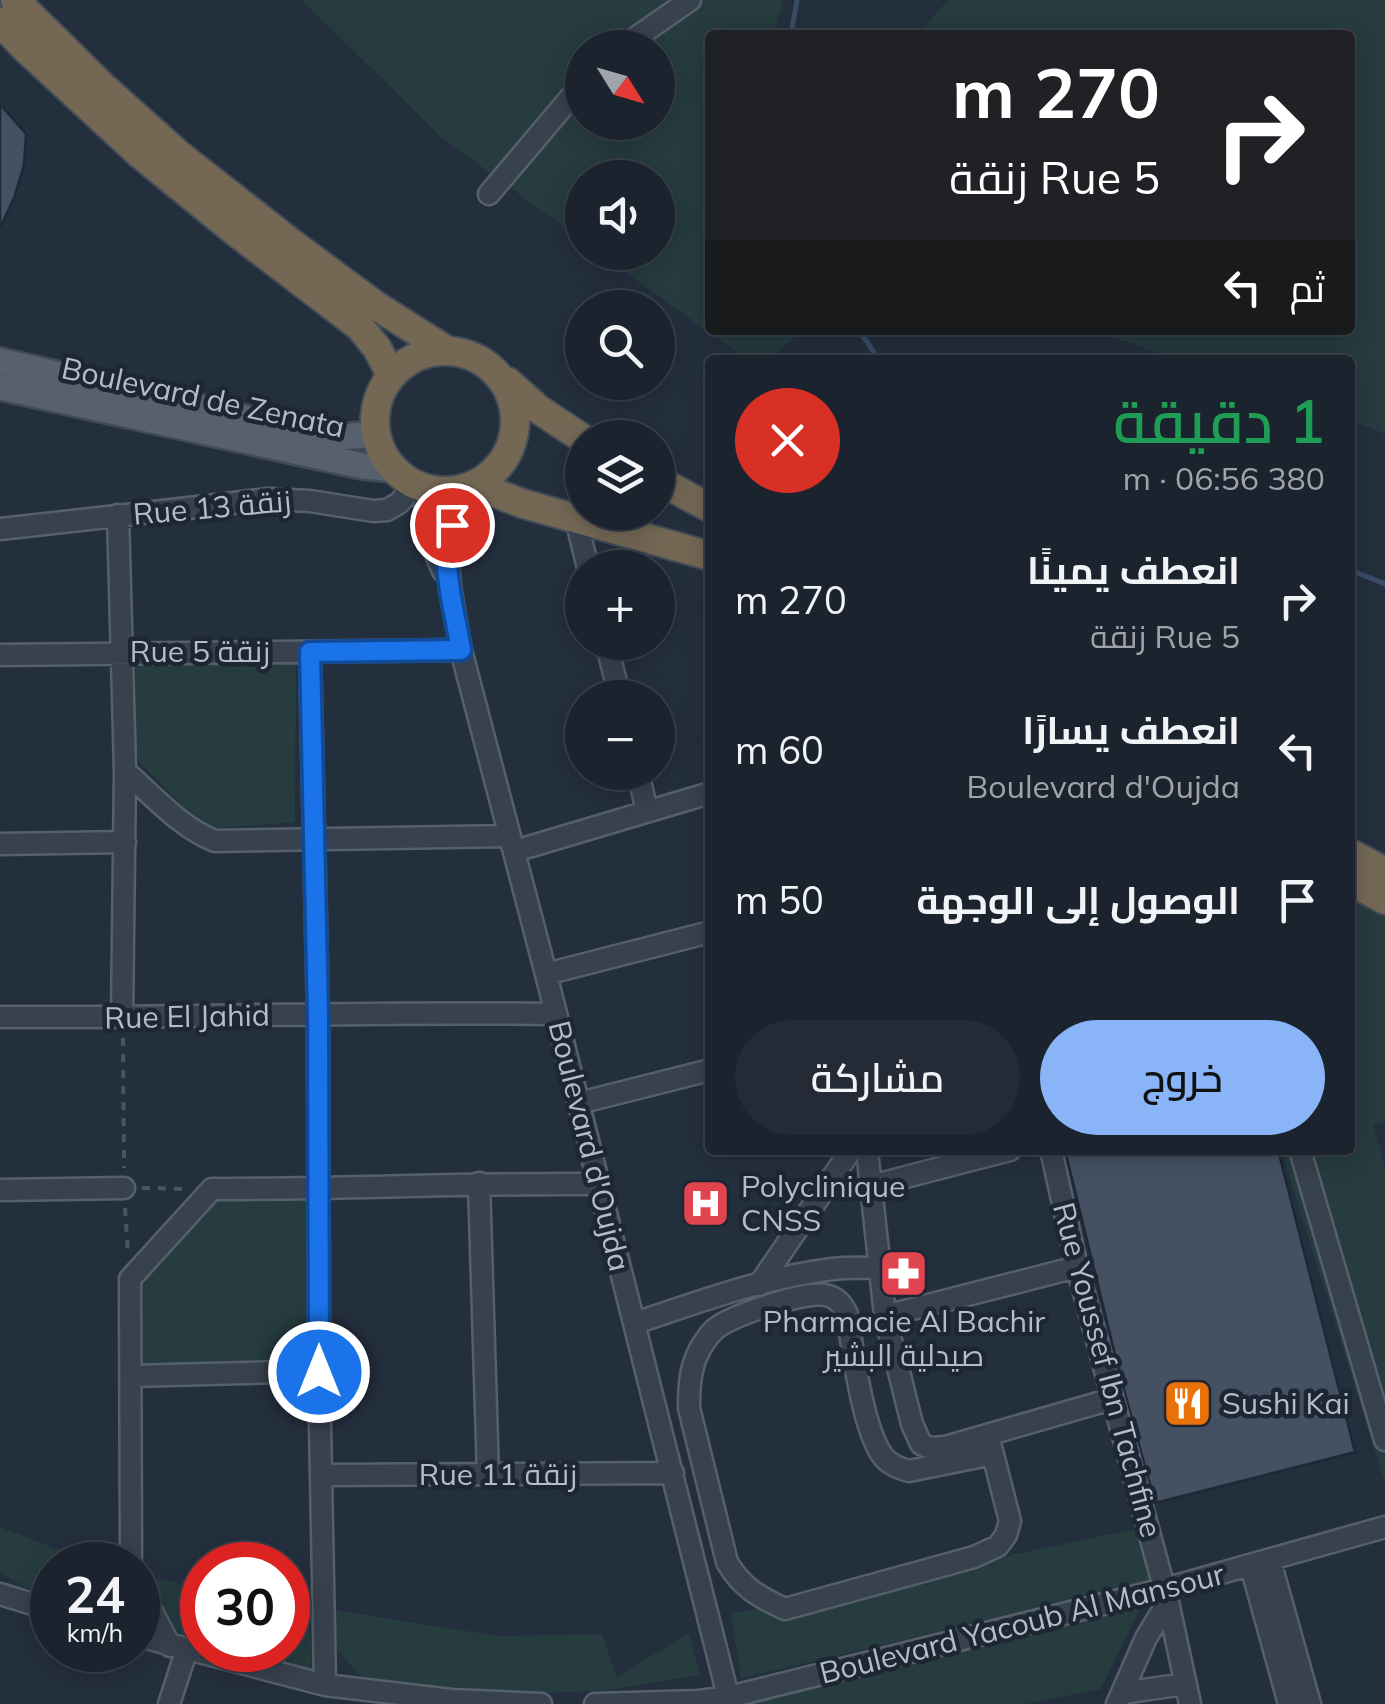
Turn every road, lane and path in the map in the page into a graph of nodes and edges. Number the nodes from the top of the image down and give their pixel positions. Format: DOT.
graph roads {
  1 [pos="15,0"];
  2 [pos="690,0"];
  3 [pos="0,22"];
  4 [pos="648,30"];
  5 [pos="565,104"];
  6 [pos="489,194"];
  7 [pos="446,350"];
  8 [pos="0,361"];
  9 [pos="498,374"];
  10 [pos="391,375"];
  11 [pos="0,387"];
  12 [pos="565,427"];
  13 [pos="376,434"];
  14 [pos="410,481"];
  15 [pos="470,487"];
  16 [pos="675,489"];
  17 [pos="705,505"];
  18 [pos="565,515"];
  19 [pos="118,516"];
  20 [pos="0,529"];
  21 [pos="618,530"];
  22 [pos="705,555"];
  23 [pos="450,587"];
  24 [pos="461,650"];
  25 [pos="122,652"];
  26 [pos="310,652"];
  27 [pos="0,655"];
  28 [pos="125,772"];
  29 [pos="642,790"];
  30 [pos="705,794"];
  31 [pos="647,810"];
  32 [pos="315,840"];
  33 [pos="125,842"];
  34 [pos="512,843"];
  35 [pos="0,844"];
  36 [pos="1355,856"];
  37 [pos="1385,872"];
  38 [pos="1355,884"];
  39 [pos="1385,900"];
  40 [pos="705,933"];
  41 [pos="546,974"];
  42 [pos="555,1014"];
  43 [pos="318,1015"];
  44 [pos="0,1017"];
  45 [pos="122,1018"];
  46 [pos="705,1071"];
  47 [pos="579,1103"];
  48 [pos="848,1155"];
  49 [pos="868,1155"];
  50 [pos="991,1155"];
  51 [pos="1052,1155"];
  52 [pos="1301,1155"];
  53 [pos="478,1183"];
  54 [pos="599,1184"];
  55 [pos="871,1186"];
  56 [pos="124,1188"];
  57 [pos="319,1189"];
  58 [pos="0,1190"];
  59 [pos="212,1190"];
  60 [pos="1077,1267"];
  61 [pos="880,1268"];
  62 [pos="130,1279"];
  63 [pos="760,1285"];
  64 [pos="885,1316"];
  65 [pos="634,1323"];
  66 [pos="319,1372"];
  67 [pos="130,1376"];
  68 [pos="1112,1399"];
  69 [pos="1385,1440"];
  70 [pos="990,1444"];
  71 [pos="674,1473"];
  72 [pos="322,1475"];
  73 [pos="488,1475"];
  74 [pos="1385,1527"];
  75 [pos="131,1542"];
  76 [pos="1261,1564"];
  77 [pos="0,1594"];
  78 [pos="1166,1596"];
  79 [pos="30,1603"];
  80 [pos="160,1618"];
  81 [pos="160,1642"];
  82 [pos="179,1647"];
  83 [pos="326,1686"];
  84 [pos="1187,1694"];
  85 [pos="1120,1698"];
  86 [pos="730,1700"];
  87 [pos="169,1704"];
  88 [pos="541,1704"];
  89 [pos="595,1704"];
  90 [pos="1289,1704"];
  91 [pos="1310,1704"];
  1 -- 7 [label="highway"];
  2 -- 4 [label="street"];
  3 -- 10 [label="highway"];
  5 -- 6 [label="street"];
  7 -- 9 [label="highway"];
  7 -- 10 [label="highway"];
  8 -- 13 [label="main road, Boulevard de Zenata"];
  9 -- 12 [label="highway"];
  9 -- 15 [label="highway"];
  10 -- 13 [label="highway"];
  11 -- 14 [label="main road, Boulevard de Zenata"];
  13 -- 14 [label="highway"];
  14 -- 15 [label="highway"];
  14 -- 19 [label="street, Rue 13 زنقة"];
  14 -- 23 [label="street, Boulevard d'Oujda"];
  15 -- 18 [label="highway"];
  15 -- 23 [label="street, Boulevard d'Oujda"];
  16 -- 17 [label="highway"];
  19 -- 20 [label="street, Rue 13 زنقة"];
  19 -- 25 [label="street"];
  21 -- 22 [label="highway"];
  23 -- 24 [label="street, Boulevard d'Oujda"];
  24 -- 26 [label="street, Rue 5 زنقة"];
  24 -- 34 [label="street, Boulevard d'Oujda"];
  25 -- 26 [label="street, Rue 5 زنقة"];
  25 -- 27 [label="street, Rue 5 زنقة"];
  25 -- 28 [label="street"];
  26 -- 32 [label="street"];
  28 -- 32 [label="street"];
  28 -- 33 [label="street"];
  29 -- 31 [label="street"];
  30 -- 31 [label="street"];
  31 -- 34 [label="street"];
  32 -- 34 [label="street"];
  32 -- 43 [label="street"];
  33 -- 35 [label="street"];
  33 -- 45 [label="street"];
  34 -- 41 [label="street, Boulevard d'Oujda"];
  36 -- 37 [label="highway"];
  38 -- 39 [label="highway"];
  40 -- 41 [label="street"];
  41 -- 42 [label="street, Boulevard d'Oujda"];
  42 -- 43 [label="street, Rue El Jahid"];
  42 -- 47 [label="street, Boulevard d'Oujda"];
  43 -- 45 [label="street, Rue El Jahid"];
  43 -- 57 [label="street"];
  44 -- 45 [label="street, Rue El Jahid"];
  45 -- 56 [label="path"];
  46 -- 47 [label="street"];
  47 -- 54 [label="street, Boulevard d'Oujda"];
  48 -- 63 [label="street"];
  49 -- 55 [label="street"];
  50 -- 55 [label="street"];
  51 -- 60 [label="street, Rue Youssef Ibn Tachfine"];
  52 -- 69 [label="street"];
  53 -- 54 [label="street"];
  53 -- 57 [label="street"];
  53 -- 73 [label="street"];
  54 -- 65 [label="street, Boulevard d'Oujda"];
  55 -- 61 [label="street"];
  56 -- 58 [label="street"];
  56 -- 59 [label="path"];
  56 -- 62 [label="path"];
  57 -- 59 [label="street"];
  57 -- 66 [label="street"];
  59 -- 62 [label="street"];
  60 -- 64 [label="street"];
  60 -- 68 [label="street, Rue Youssef Ibn Tachfine"];
  61 -- 63 [label="street"];
  61 -- 64 [label="street"];
  62 -- 67 [label="street"];
  63 -- 65 [label="street"];
  64 -- 70 [label="street"];
  65 -- 71 [label="street, Boulevard d'Oujda"];
  66 -- 67 [label="street"];
  66 -- 72 [label="street"];
  67 -- 75 [label="street"];
  68 -- 70 [label="street"];
  68 -- 78 [label="street, Rue Youssef Ibn Tachfine"];
  70 -- 70 [label="street"];
  71 -- 73 [label="street, Rue 11 زنقة"];
  71 -- 86 [label="street, Boulevard d'Oujda"];
  72 -- 73 [label="street, Rue 11 زنقة"];
  72 -- 83 [label="street"];
  74 -- 76 [label="street, Boulevard Yacoub Al Mansour"];
  76 -- 78 [label="street, Boulevard Yacoub Al Mansour"];
  76 -- 90 [label="street"];
  76 -- 91 [label="street"];
  77 -- 79 [label="street"];
  78 -- 84 [label="street, Rue Youssef Ibn Tachfine"];
  78 -- 85 [label="street"];
  78 -- 86 [label="street, Boulevard Yacoub Al Mansour"];
  80 -- 82 [label="street"];
  81 -- 82 [label="street"];
  82 -- 83 [label="street"];
  82 -- 87 [label="street"];
  83 -- 88 [label="street"];
  84 -- 85 [label="street"];
  86 -- 89 [label="street, Boulevard Yacoub Al Mansour"];
}
